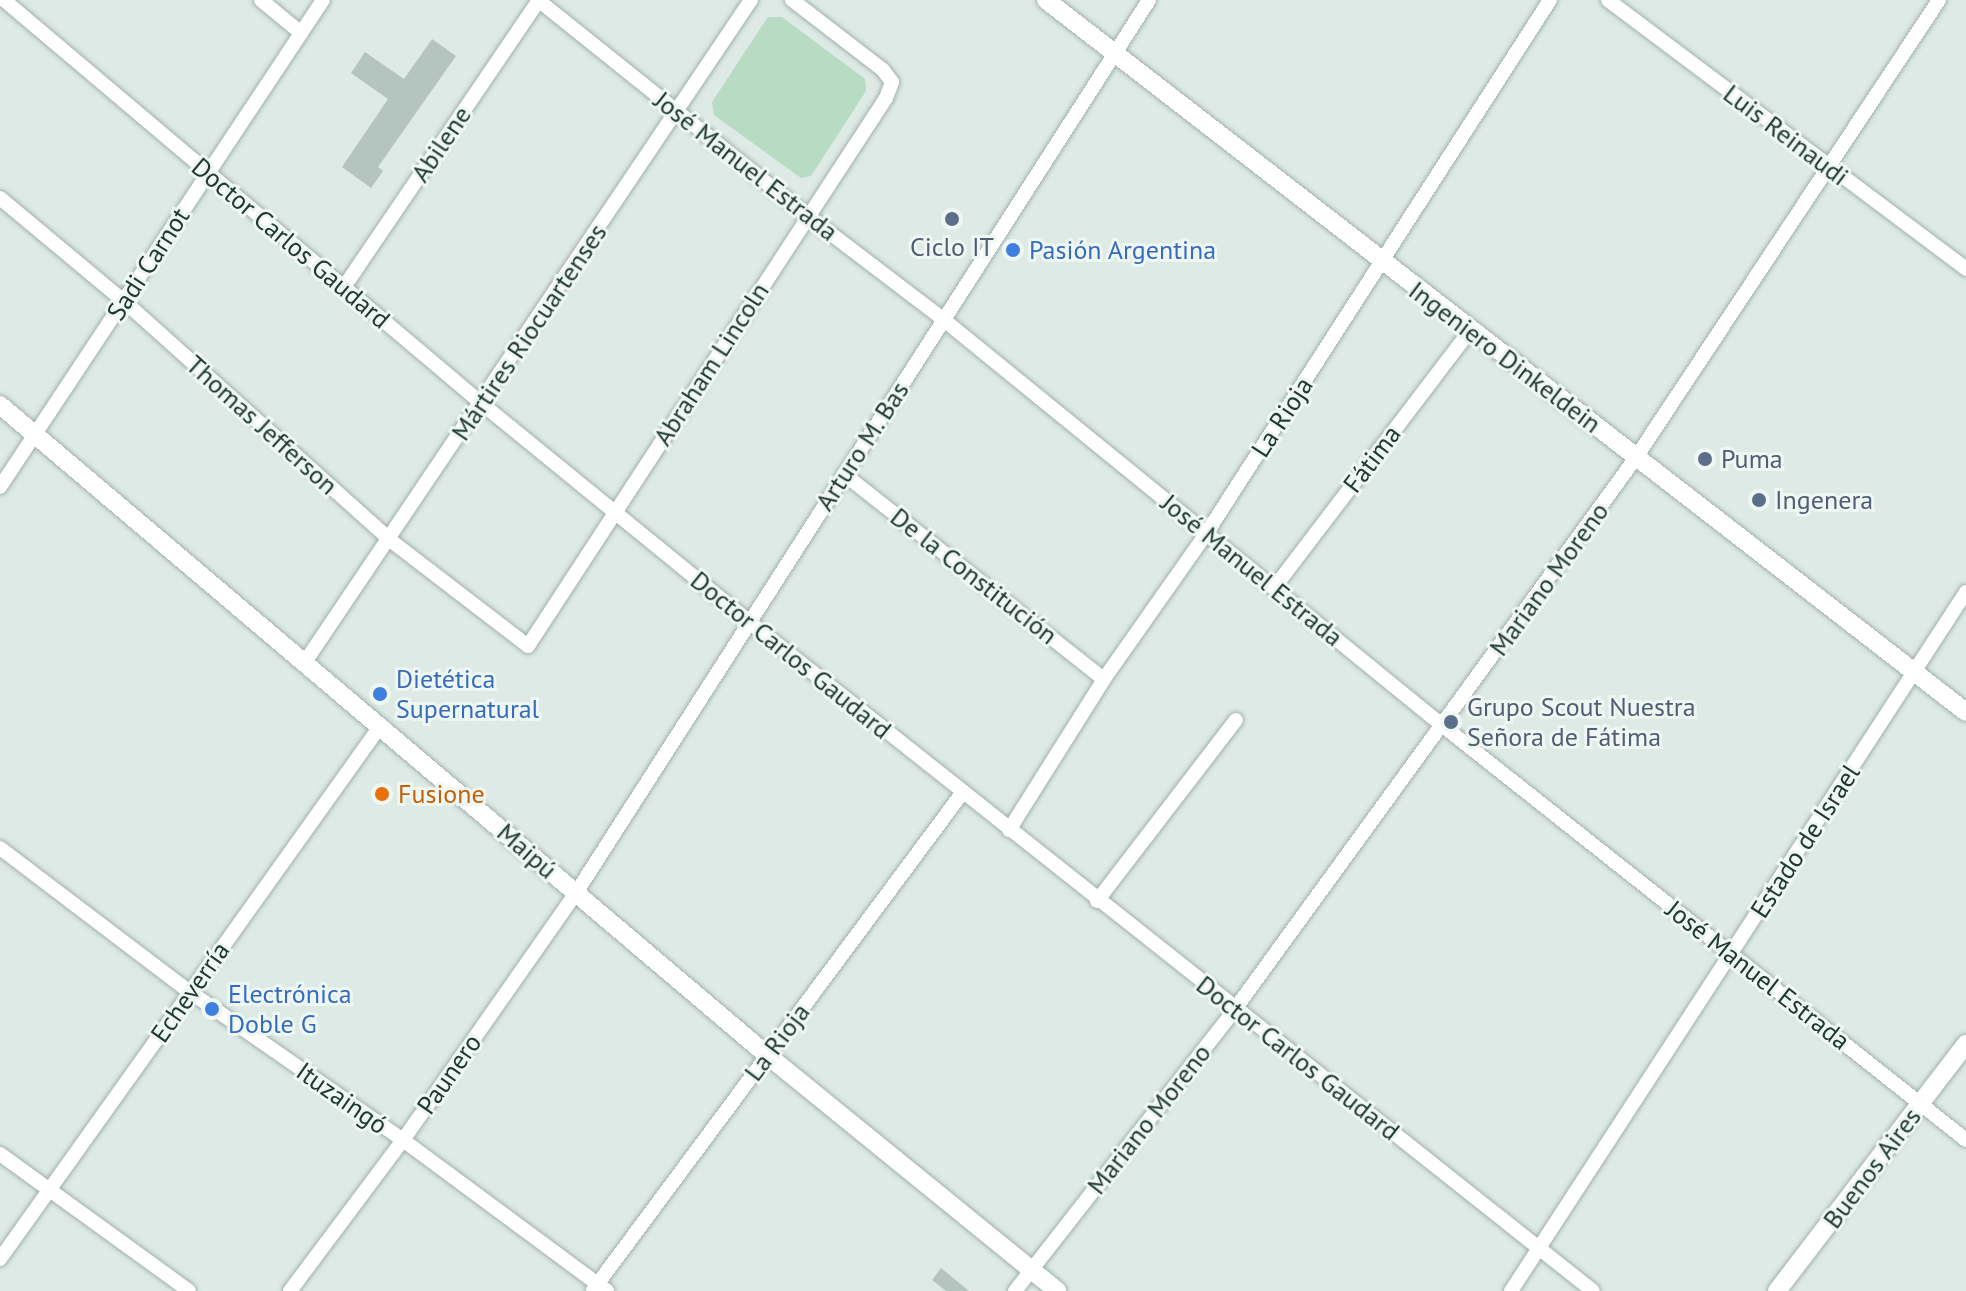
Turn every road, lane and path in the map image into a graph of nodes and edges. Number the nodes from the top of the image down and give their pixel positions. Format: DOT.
graph roads {
  1 [pos="4,0"];
  2 [pos="261,0"];
  3 [pos="323,0"];
  4 [pos="538,0"];
  5 [pos="751,0"];
  6 [pos="792,0"];
  7 [pos="1046,0"];
  8 [pos="1149,0"];
  9 [pos="1550,0"];
  10 [pos="1608,0"];
  11 [pos="1939,0"];
  12 [pos="301,33"];
  13 [pos="1116,53"];
  14 [pos="676,111"];
  15 [pos="1829,168"];
  16 [pos="207,173"];
  17 [pos="0,198"];
  18 [pos="809,217"];
  19 [pos="1382,263"];
  20 [pos="1966,269"];
  21 [pos="344,287"];
  22 [pos="125,302"];
  23 [pos="944,320"];
  24 [pos="1470,331"];
  25 [pos="481,403"];
  26 [pos="0,405"];
  27 [pos="34,434"];
  28 [pos="1637,456"];
  29 [pos="844,474"];
  30 [pos="0,487"];
  31 [pos="614,512"];
  32 [pos="1206,534"];
  33 [pos="390,540"];
  34 [pos="1274,588"];
  35 [pos="1966,592"];
  36 [pos="748,621"];
  37 [pos="528,646"];
  38 [pos="305,662"];
  39 [pos="1914,674"];
  40 [pos="1104,679"];
  41 [pos="1966,712"];
  42 [pos="1236,720"];
  43 [pos="381,725"];
  44 [pos="1443,726"];
  45 [pos="963,792"];
  46 [pos="1009,830"];
  47 [pos="0,848"];
  48 [pos="576,893"];
  49 [pos="1097,901"];
  50 [pos="1731,954"];
  51 [pos="190,992"];
  52 [pos="1235,1009"];
  53 [pos="1966,1044"];
  54 [pos="767,1055"];
  55 [pos="1920,1104"];
  56 [pos="403,1140"];
  57 [pos="1966,1140"];
  58 [pos="0,1154"];
  59 [pos="49,1190"];
  60 [pos="1539,1249"];
  61 [pos="0,1259"];
  62 [pos="1032,1269"];
  63 [pos="599,1289"];
  64 [pos="189,1291"];
  65 [pos="290,1291"];
  66 [pos="1015,1291"];
  67 [pos="1057,1291"];
  68 [pos="1511,1291"];
  69 [pos="1593,1291"];
  70 [pos="1777,1291"];
  1 -- 16 [label="street, Doctor Carlos Gaudard"];
  2 -- 12 [label="street"];
  3 -- 12 [label="street, Sadi Carnot"];
  4 -- 14 [label="street, José Manuel Estrada"];
  4 -- 21 [label="street, Abilene"];
  5 -- 14 [label="street, Mártires Riocuartenses"];
  6 -- 18 [label="street, Abraham Lincoln"];
  7 -- 13 [label="main road, Ingeniero Dinkeldein"];
  8 -- 13 [label="street, Arturo M. Bas"];
  9 -- 19 [label="street, La Rioja"];
  10 -- 15 [label="street, Luis Reinaudi"];
  11 -- 15 [label="street, Mariano Moreno"];
  12 -- 16 [label="street, Sadi Carnot"];
  13 -- 19 [label="main road, Ingeniero Dinkeldein"];
  13 -- 23 [label="street, Arturo M. Bas"];
  14 -- 18 [label="street, José Manuel Estrada"];
  14 -- 25 [label="street, Mártires Riocuartenses"];
  15 -- 20 [label="street, Luis Reinaudi"];
  15 -- 28 [label="street, Mariano Moreno"];
  16 -- 21 [label="street, Doctor Carlos Gaudard"];
  16 -- 22 [label="street, Sadi Carnot"];
  17 -- 22 [label="street, Thomas Jefferson"];
  18 -- 23 [label="street, José Manuel Estrada"];
  18 -- 31 [label="street, Abraham Lincoln"];
  19 -- 24 [label="main road, Ingeniero Dinkeldein"];
  19 -- 32 [label="street, La Rioja"];
  21 -- 25 [label="street, Doctor Carlos Gaudard"];
  22 -- 27 [label="street, Sadi Carnot"];
  22 -- 33 [label="street, Thomas Jefferson"];
  23 -- 29 [label="street, Arturo M. Bas"];
  23 -- 32 [label="street, José Manuel Estrada"];
  24 -- 28 [label="main road, Ingeniero Dinkeldein"];
  24 -- 34 [label="street, Fátima"];
  25 -- 31 [label="street, Doctor Carlos Gaudard"];
  25 -- 33 [label="street, Mártires Riocuartenses"];
  26 -- 27 [label="main road, Maipú"];
  27 -- 30 [label="street, Sadi Carnot"];
  27 -- 38 [label="main road, Maipú"];
  28 -- 39 [label="main road, Ingeniero Dinkeldein"];
  28 -- 44 [label="street, Mariano Moreno"];
  29 -- 36 [label="street, Arturo M. Bas"];
  29 -- 40 [label="street, De la Constitución"];
  31 -- 36 [label="street, Doctor Carlos Gaudard"];
  31 -- 37 [label="street, Abraham Lincoln"];
  32 -- 34 [label="street, José Manuel Estrada"];
  32 -- 40 [label="street, La Rioja"];
  33 -- 37 [label="street, Thomas Jefferson"];
  33 -- 38 [label="street, Mártires Riocuartenses"];
  34 -- 44 [label="street, José Manuel Estrada"];
  35 -- 39 [label="street, Estado de Israel"];
  36 -- 45 [label="street, Doctor Carlos Gaudard"];
  36 -- 48 [label="street, Arturo M. Bas"];
  38 -- 43 [label="main road, Maipú"];
  39 -- 41 [label="main road, Ingeniero Dinkeldein"];
  39 -- 50 [label="street, Estado de Israel"];
  40 -- 46 [label="street, La Rioja"];
  42 -- 49 [label="street"];
  43 -- 48 [label="main road, Maipú"];
  43 -- 51 [label="street, Echeverría"];
  44 -- 50 [label="street, José Manuel Estrada"];
  44 -- 52 [label="street, Mariano Moreno"];
  45 -- 46 [label="street, Doctor Carlos Gaudard"];
  45 -- 54 [label="street, La Rioja"];
  46 -- 49 [label="street, Doctor Carlos Gaudard"];
  47 -- 51 [label="street, Ituzaingó"];
  48 -- 54 [label="main road, Maipú"];
  48 -- 56 [label="street, Paunero"];
  49 -- 52 [label="street, Doctor Carlos Gaudard"];
  50 -- 55 [label="street, José Manuel Estrada"];
  50 -- 60 [label="street, Estado de Israel"];
  51 -- 56 [label="street, Ituzaingó"];
  51 -- 59 [label="street, Echeverría"];
  52 -- 60 [label="street, Doctor Carlos Gaudard"];
  52 -- 62 [label="street, Mariano Moreno"];
  53 -- 55 [label="main road, Buenos Aires"];
  54 -- 62 [label="main road, Maipú"];
  54 -- 63 [label="street, La Rioja"];
  55 -- 57 [label="street, José Manuel Estrada"];
  55 -- 70 [label="main road, Buenos Aires"];
  56 -- 63 [label="street, Ituzaingó"];
  56 -- 65 [label="street, Paunero"];
  58 -- 59 [label="street"];
  59 -- 61 [label="street, Echeverría"];
  59 -- 64 [label="street"];
  60 -- 68 [label="street, Estado de Israel"];
  60 -- 69 [label="street, Doctor Carlos Gaudard"];
  62 -- 66 [label="street, Mariano Moreno"];
  62 -- 67 [label="main road, Maipú"];
}
